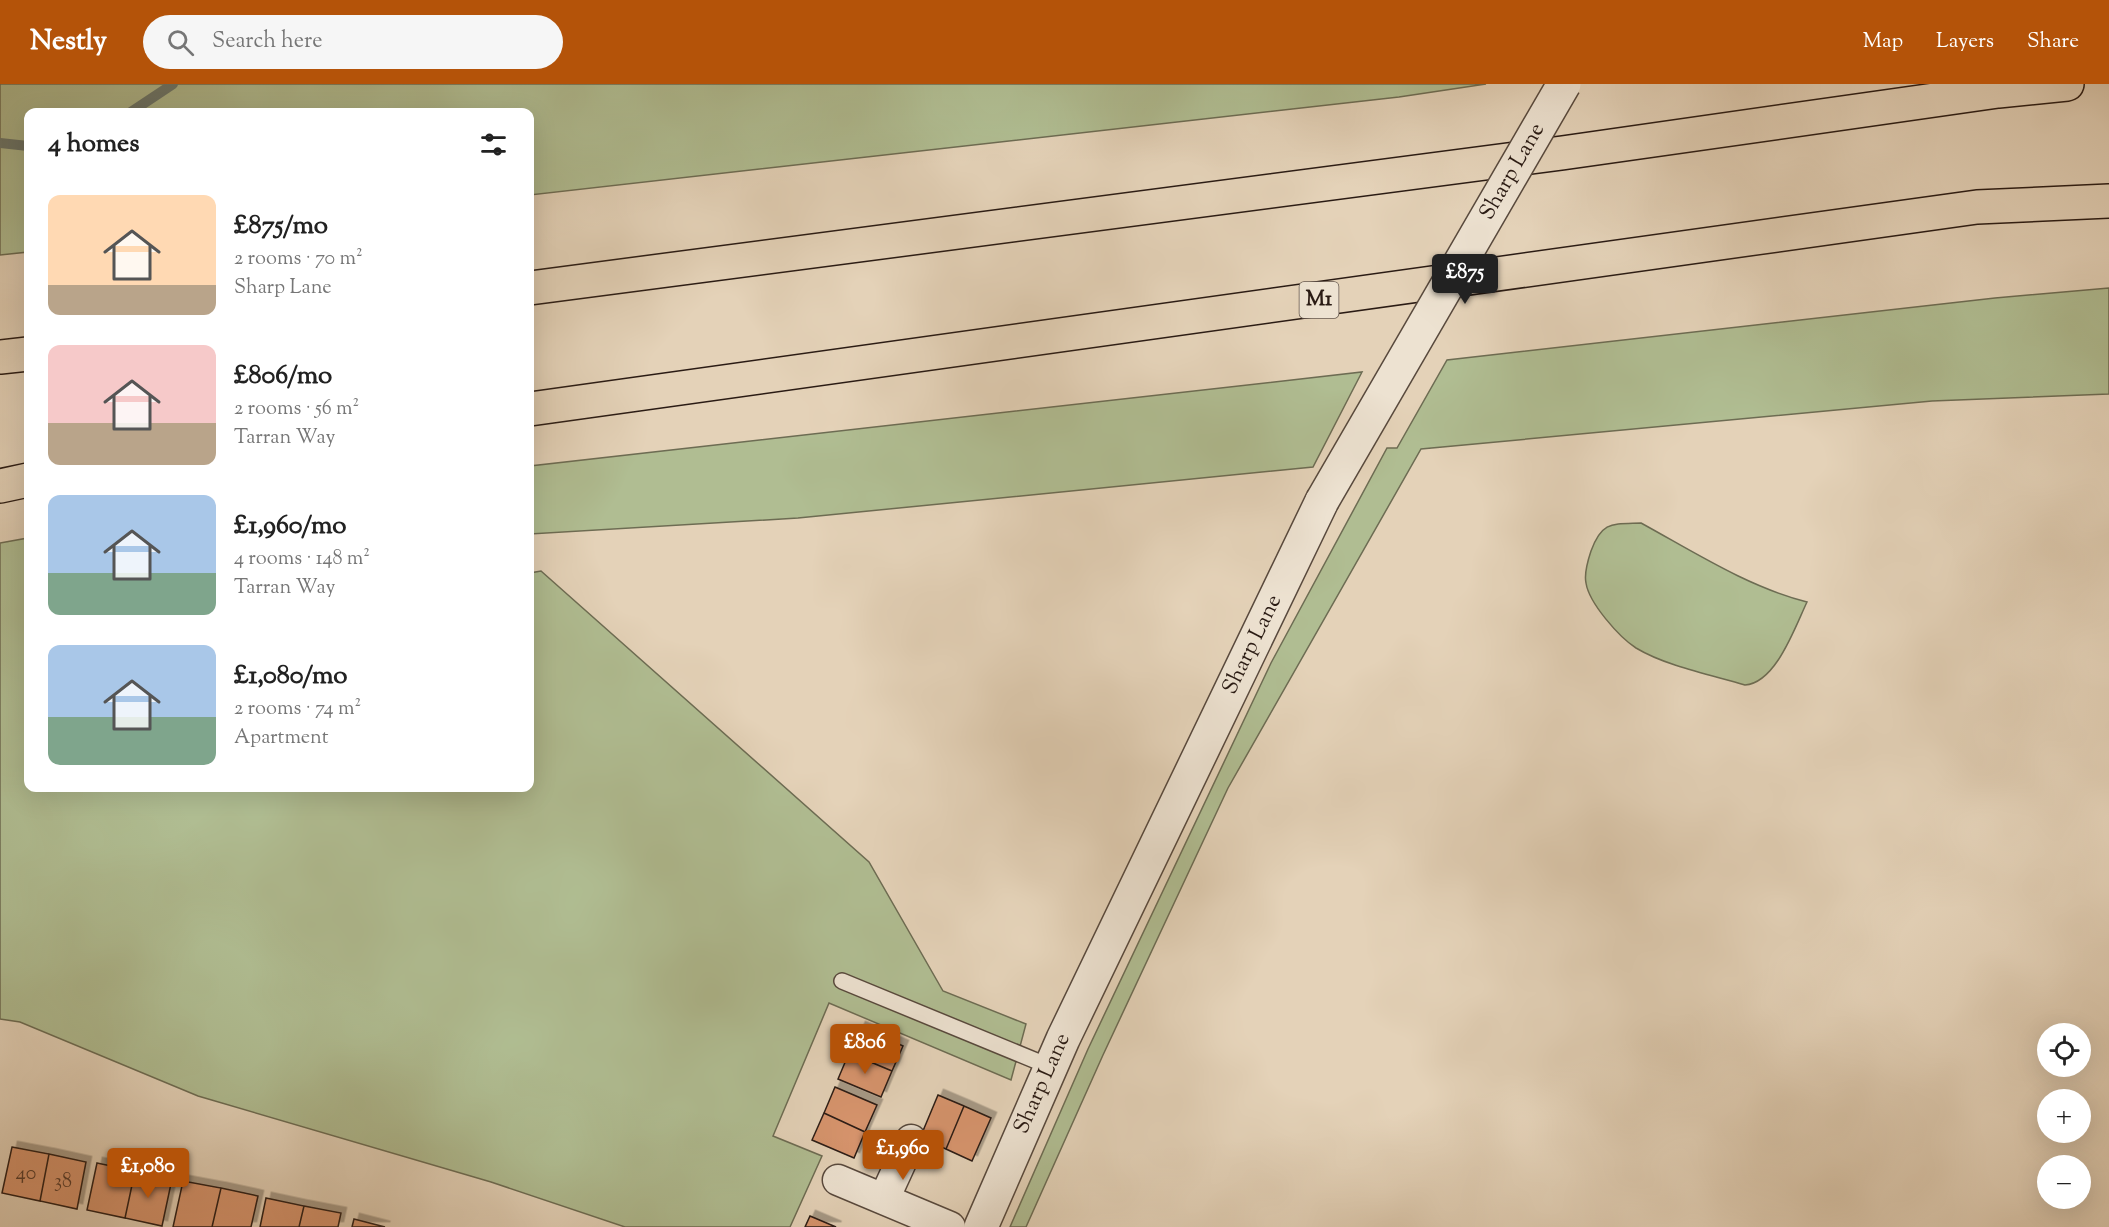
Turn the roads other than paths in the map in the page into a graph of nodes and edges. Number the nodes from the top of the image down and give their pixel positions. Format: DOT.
graph roads {
  1 [pos="1564,84"];
  2 [pos="2067,84"];
  3 [pos="2109,201"];
  4 [pos="534,287"];
  5 [pos="24,354"];
  6 [pos="0,357"];
  7 [pos="534,408"];
  8 [pos="24,479"];
  9 [pos="24,480"];
  10 [pos="0,481"];
  11 [pos="0,486"];
  12 [pos="842,981"];
  13 [pos="1051,1066"];
  14 [pos="911,1140"];
  15 [pos="838,1179"];
  16 [pos="884,1199"];
  17 [pos="950,1227"];
  18 [pos="981,1227"];
  1 -- 13 [label="street, Sharp Lane, bridge"];
  2 -- 4 [label="highway"];
  3 -- 7 [label="highway, M1"];
  5 -- 6 [label="highway"];
  8 -- 10 [label="highway"];
  9 -- 11 [label="highway"];
  12 -- 13 [label="lane"];
  13 -- 18 [label="street, Sharp Lane"];
  14 -- 16 [label="street"];
  15 -- 16 [label="street"];
  16 -- 17 [label="street"];
}
